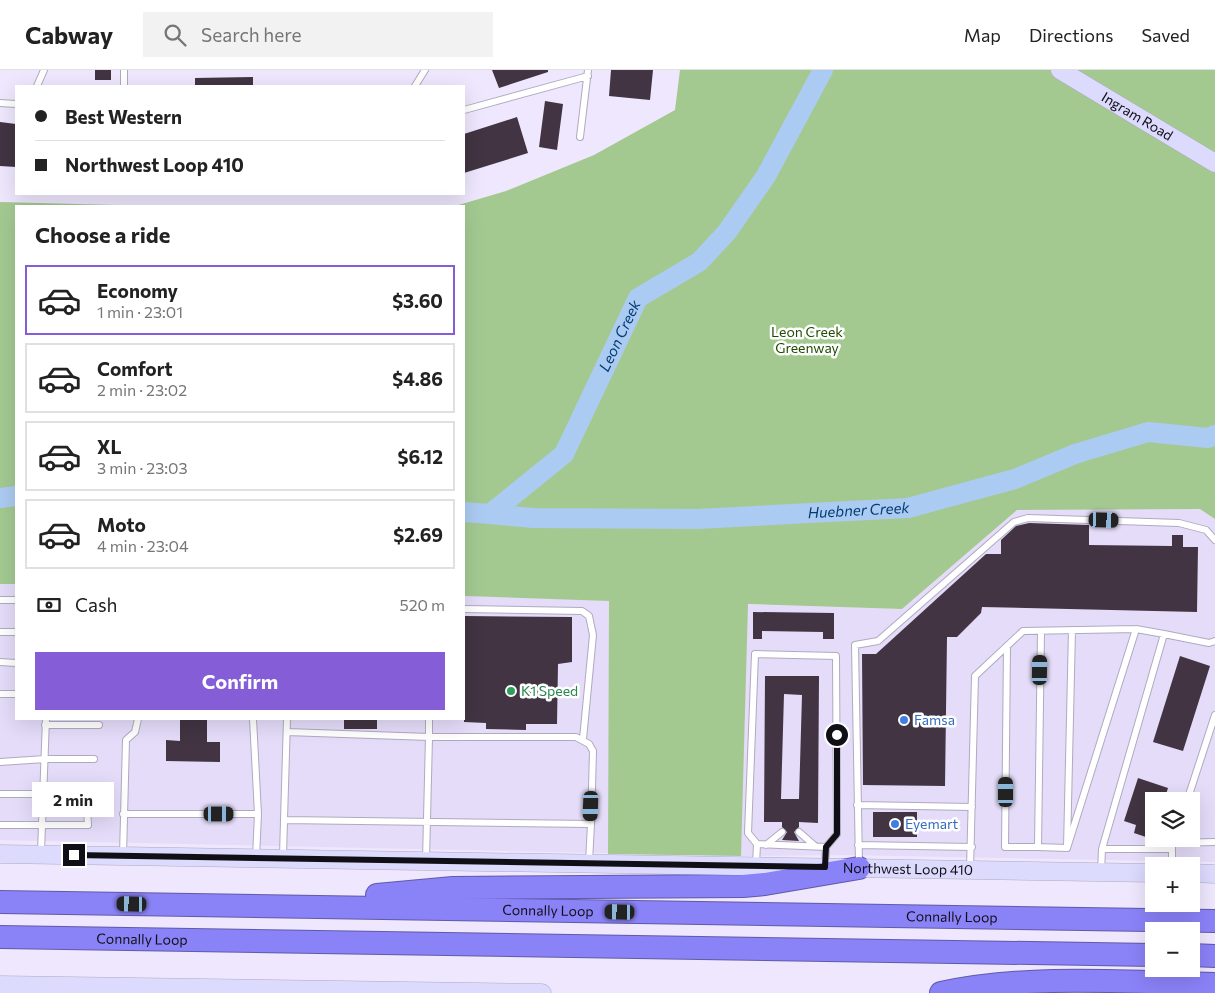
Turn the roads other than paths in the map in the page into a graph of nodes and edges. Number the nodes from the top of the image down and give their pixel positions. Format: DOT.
graph roads {
  1 [pos="44,70"];
  2 [pos="124,70"];
  3 [pos="1060,70"];
  4 [pos="421,71"];
  5 [pos="588,73"];
  6 [pos="37,85"];
  7 [pos="124,85"];
  8 [pos="415,85"];
  9 [pos="0,103"];
  10 [pos="15,104"];
  11 [pos="465,110"];
  12 [pos="580,137"];
  13 [pos="1215,164"];
  14 [pos="1215,540"];
  15 [pos="0,600"];
  16 [pos="15,600"];
  17 [pos="465,609"];
  18 [pos="1136,629"];
  19 [pos="1072,630"];
  20 [pos="1041,631"];
  21 [pos="0,632"];
  22 [pos="15,632"];
  23 [pos="1164,634"];
  24 [pos="1215,641"];
  25 [pos="1007,646"];
  26 [pos="0,662"];
  27 [pos="15,663"];
  28 [pos="0,694"];
  29 [pos="15,694"];
  30 [pos="1215,715"];
  31 [pos="138,720"];
  32 [pos="253,720"];
  33 [pos="287,720"];
  34 [pos="429,720"];
  35 [pos="46,722"];
  36 [pos="99,725"];
  37 [pos="287,732"];
  38 [pos="429,737"];
  39 [pos="583,739"];
  40 [pos="44,759"];
  41 [pos="94,759"];
  42 [pos="0,762"];
  43 [pos="1190,792"];
  44 [pos="0,794"];
  45 [pos="42,795"];
  46 [pos="857,805"];
  47 [pos="972,807"];
  48 [pos="123,814"];
  49 [pos="258,814"];
  50 [pos="284,820"];
  51 [pos="427,821"];
  52 [pos="591,824"];
  53 [pos="0,825"];
  54 [pos="41,826"];
  55 [pos="782,832"];
  56 [pos="799,832"];
  57 [pos="1215,842"];
  58 [pos="1200,843"];
  59 [pos="757,844"];
  60 [pos="766,845"];
  61 [pos="858,845"];
  62 [pos="815,846"];
  63 [pos="1145,846"];
  64 [pos="826,847"];
  65 [pos="972,847"];
  66 [pos="1038,847"];
  67 [pos="1067,848"];
  68 [pos="1102,849"];
  69 [pos="0,854"];
  70 [pos="41,855"];
  71 [pos="123,856"];
  72 [pos="256,858"];
  73 [pos="283,859"];
  74 [pos="426,861"];
  75 [pos="589,864"];
  76 [pos="756,866"];
  77 [pos="825,867"];
  78 [pos="859,868"];
  79 [pos="970,870"];
  80 [pos="1100,872"];
  81 [pos="1145,873"];
  82 [pos="1200,873"];
  83 [pos="1215,874"];
  84 [pos="0,902"];
  85 [pos="263,906"];
  86 [pos="1215,921"];
  87 [pos="0,937"];
  88 [pos="1145,955"];
  89 [pos="1200,955"];
  90 [pos="1215,956"];
  91 [pos="1215,984"];
  92 [pos="0,985"];
  93 [pos="134,990"];
  94 [pos="227,990"];
  95 [pos="296,991"];
  96 [pos="371,992"];
  97 [pos="441,992"];
  98 [pos="542,993"];
  99 [pos="941,993"];
  1 -- 6 [label="lane"];
  2 -- 7 [label="lane"];
  3 -- 13 [label="main road, Ingram Road"];
  4 -- 8 [label="lane"];
  5 -- 11 [label="lane"];
  5 -- 12 [label="lane"];
  9 -- 10 [label="lane"];
  14 -- 46 [label="lane"];
  15 -- 16 [label="lane"];
  17 -- 39 [label="lane"];
  18 -- 19 [label="lane"];
  18 -- 23 [label="lane"];
  18 -- 67 [label="lane"];
  19 -- 20 [label="lane"];
  19 -- 67 [label="lane"];
  20 -- 25 [label="lane"];
  20 -- 66 [label="lane"];
  21 -- 22 [label="lane"];
  23 -- 24 [label="lane"];
  23 -- 68 [label="lane"];
  25 -- 47 [label="lane"];
  25 -- 66 [label="lane"];
  26 -- 27 [label="lane"];
  28 -- 29 [label="lane"];
  30 -- 43 [label="lane"];
  31 -- 48 [label="lane"];
  32 -- 49 [label="lane"];
  33 -- 37 [label="lane"];
  34 -- 38 [label="lane"];
  35 -- 36 [label="lane"];
  35 -- 40 [label="lane"];
  37 -- 38 [label="lane"];
  37 -- 50 [label="lane"];
  38 -- 39 [label="lane"];
  38 -- 51 [label="lane"];
  39 -- 52 [label="lane"];
  40 -- 41 [label="lane"];
  40 -- 42 [label="lane"];
  40 -- 45 [label="lane"];
  44 -- 45 [label="lane"];
  45 -- 54 [label="lane"];
  45 -- 54 [label="lane"];
  46 -- 47 [label="lane"];
  46 -- 61 [label="lane"];
  47 -- 65 [label="lane"];
  48 -- 49 [label="lane"];
  48 -- 71 [label="lane"];
  49 -- 72 [label="lane"];
  50 -- 51 [label="lane"];
  50 -- 73 [label="lane"];
  51 -- 52 [label="lane"];
  51 -- 74 [label="lane"];
  52 -- 75 [label="lane"];
  53 -- 54 [label="lane"];
  54 -- 70 [label="lane"];
  55 -- 60 [label="lane"];
  56 -- 62 [label="lane"];
  57 -- 58 [label="lane"];
  59 -- 60 [label="lane"];
  59 -- 64 [label="lane"];
  59 -- 76 [label="lane"];
  60 -- 62 [label="lane"];
  61 -- 65 [label="lane"];
  61 -- 78 [label="lane"];
  62 -- 64 [label="lane"];
  63 -- 68 [label="lane"];
  64 -- 77 [label="lane"];
  65 -- 79 [label="lane"];
  66 -- 67 [label="lane"];
  68 -- 80 [label="lane"];
  69 -- 70 [label="main road, Northwest Loop 410"];
  70 -- 71 [label="main road, Northwest Loop 410"];
  71 -- 72 [label="main road, Northwest Loop 410"];
  72 -- 73 [label="main road, Northwest Loop 410"];
  73 -- 74 [label="main road, Northwest Loop 410"];
  74 -- 75 [label="main road, Northwest Loop 410"];
  75 -- 76 [label="main road, Northwest Loop 410"];
  76 -- 77 [label="main road, Northwest Loop 410"];
  77 -- 78 [label="main road, Northwest Loop 410"];
  78 -- 79 [label="main road, Northwest Loop 410"];
  78 -- 85 [label="highway"];
  79 -- 80 [label="main road, Northwest Loop 410"];
  80 -- 81 [label="main road, Northwest Loop 410"];
  82 -- 83 [label="main road"];
  84 -- 85 [label="highway, Connally Loop"];
  85 -- 86 [label="highway, Connally Loop"];
  87 -- 88 [label="highway, Connally Loop"];
  89 -- 90 [label="highway"];
  91 -- 99 [label="highway"];
  92 -- 93 [label="main road"];
  93 -- 94 [label="main road"];
  94 -- 95 [label="main road"];
  95 -- 96 [label="main road"];
  96 -- 97 [label="main road"];
  97 -- 98 [label="main road"];
}
